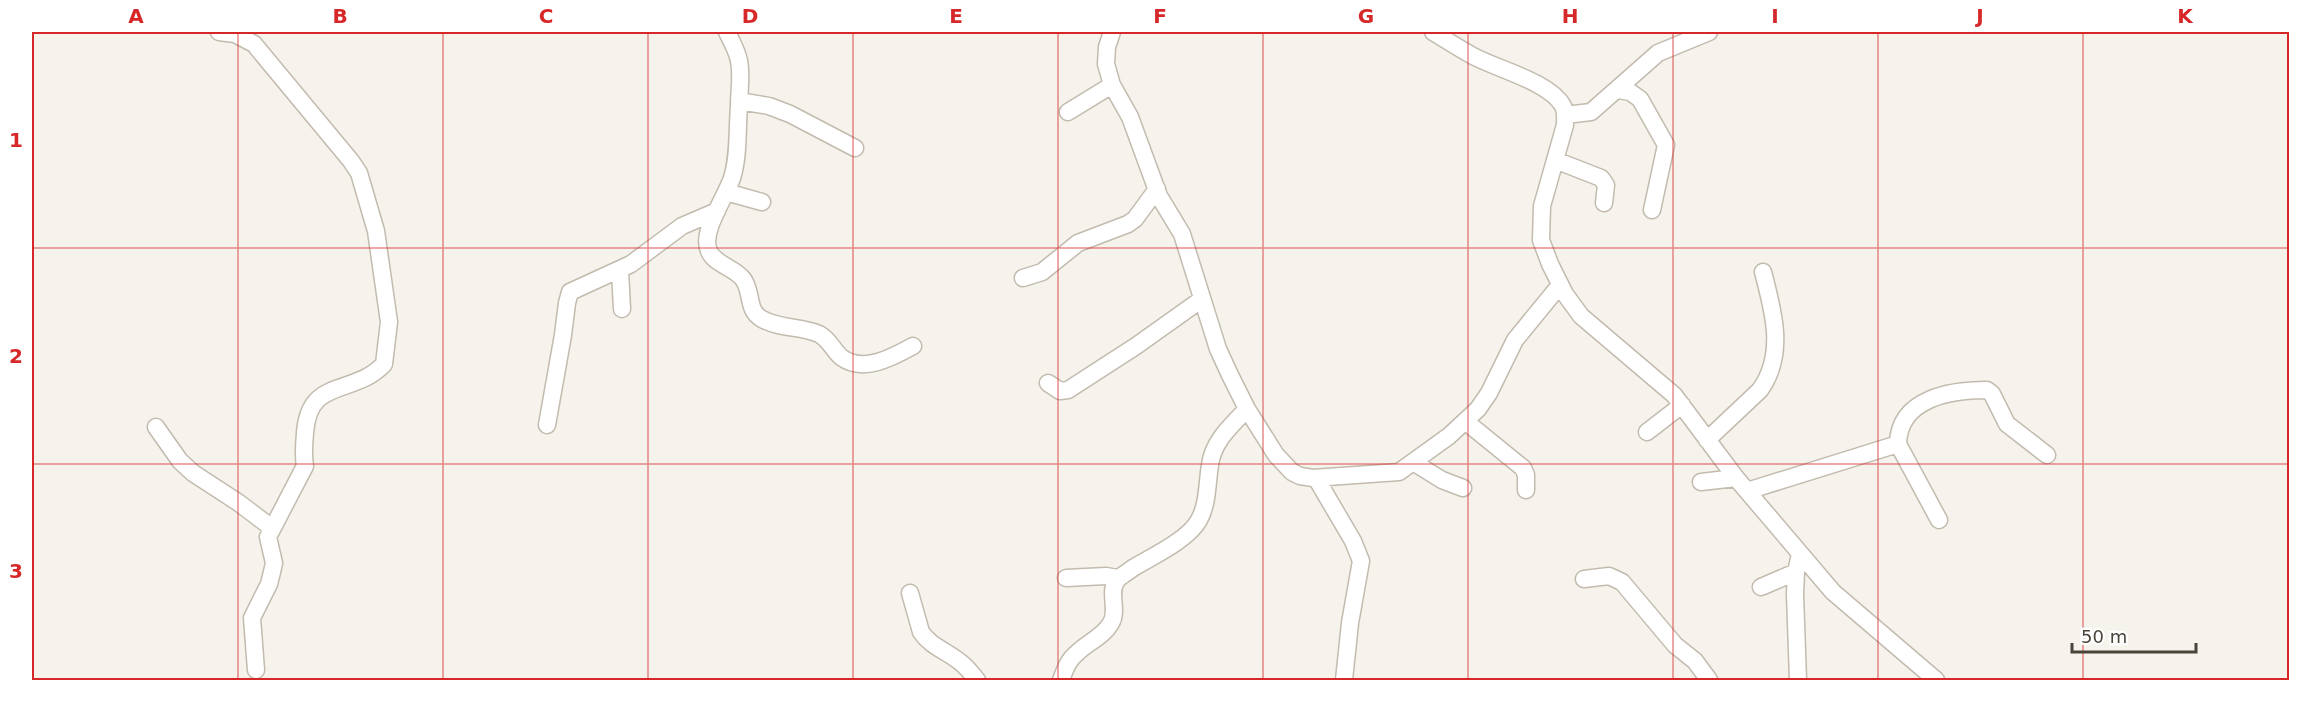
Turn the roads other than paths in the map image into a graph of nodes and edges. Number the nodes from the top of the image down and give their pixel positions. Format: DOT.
graph roads {
  1 [pos="219,32"];
  2 [pos="727,32"];
  3 [pos="1112,32"];
  4 [pos="1433,32"];
  5 [pos="1709,32"];
  6 [pos="1112,85"];
  7 [pos="1617,90"];
  8 [pos="739,101"];
  9 [pos="1068,111"];
  10 [pos="1565,115"];
  11 [pos="855,148"];
  12 [pos="1555,160"];
  13 [pos="1157,189"];
  14 [pos="726,192"];
  15 [pos="762,202"];
  16 [pos="1604,204"];
  17 [pos="1652,210"];
  18 [pos="717,211"];
  19 [pos="620,270"];
  20 [pos="1762,272"];
  21 [pos="1023,278"];
  22 [pos="1560,285"];
  23 [pos="1202,299"];
  24 [pos="622,309"];
  25 [pos="913,346"];
  26 [pos="1048,383"];
  27 [pos="1682,405"];
  28 [pos="1247,409"];
  29 [pos="1465,421"];
  30 [pos="547,425"];
  31 [pos="156,427"];
  32 [pos="1647,432"];
  33 [pos="1707,440"];
  34 [pos="1898,444"];
  35 [pos="2046,455"];
  36 [pos="1413,462"];
  37 [pos="1316,478"];
  38 [pos="1701,482"];
  39 [pos="1742,484"];
  40 [pos="1463,488"];
  41 [pos="1526,490"];
  42 [pos="1939,520"];
  43 [pos="272,528"];
  44 [pos="1800,554"];
  45 [pos="1796,572"];
  46 [pos="1066,578"];
  47 [pos="1118,578"];
  48 [pos="1584,579"];
  49 [pos="1761,587"];
  50 [pos="910,593"];
  51 [pos="256,670"];
  52 [pos="977,681"];
  53 [pos="1061,681"];
  54 [pos="1344,681"];
  55 [pos="1709,681"];
  56 [pos="1798,681"];
  57 [pos="1936,681"];
  1 -- 43 [label="street"];
  2 -- 8 [label="street"];
  3 -- 6 [label="street"];
  4 -- 10 [label="street"];
  5 -- 7 [label="street"];
  6 -- 9 [label="street"];
  6 -- 13 [label="street"];
  7 -- 10 [label="street"];
  7 -- 17 [label="street"];
  8 -- 11 [label="street"];
  8 -- 14 [label="street"];
  10 -- 12 [label="street"];
  12 -- 16 [label="street"];
  12 -- 22 [label="street"];
  13 -- 21 [label="street"];
  13 -- 23 [label="street"];
  14 -- 15 [label="street"];
  14 -- 18 [label="street"];
  18 -- 19 [label="street"];
  18 -- 25 [label="street"];
  19 -- 24 [label="street"];
  19 -- 30 [label="street"];
  20 -- 33 [label="street"];
  22 -- 27 [label="street"];
  22 -- 29 [label="street"];
  23 -- 26 [label="street"];
  23 -- 28 [label="street"];
  27 -- 32 [label="street"];
  27 -- 33 [label="street"];
  28 -- 37 [label="street"];
  28 -- 47 [label="street"];
  29 -- 36 [label="street"];
  29 -- 41 [label="street"];
  31 -- 43 [label="street"];
  33 -- 39 [label="street"];
  34 -- 35 [label="street"];
  34 -- 39 [label="street"];
  34 -- 42 [label="street"];
  36 -- 37 [label="street"];
  36 -- 40 [label="street"];
  37 -- 54 [label="street"];
  38 -- 39 [label="street"];
  39 -- 44 [label="street"];
  43 -- 51 [label="street"];
  44 -- 45 [label="street"];
  44 -- 57 [label="street"];
  45 -- 49 [label="street"];
  45 -- 56 [label="street"];
  46 -- 47 [label="street"];
  47 -- 53 [label="street"];
  48 -- 55 [label="street"];
  50 -- 52 [label="street"];
}
